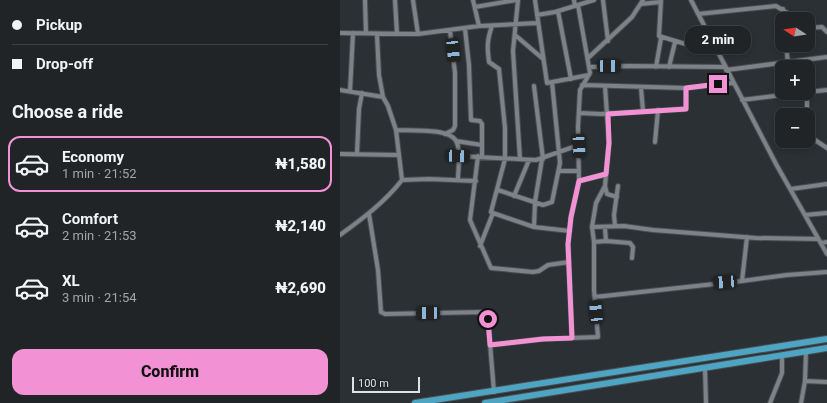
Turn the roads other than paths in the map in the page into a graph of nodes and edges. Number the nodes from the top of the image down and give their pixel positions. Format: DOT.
graph roads {
  1 [pos="365,0"];
  2 [pos="395,0"];
  3 [pos="413,0"];
  4 [pos="473,0"];
  5 [pos="517,0"];
  6 [pos="535,0"];
  7 [pos="574,0"];
  8 [pos="594,0"];
  9 [pos="603,0"];
  10 [pos="691,0"];
  11 [pos="660,1"];
  12 [pos="642,2"];
  13 [pos="577,6"];
  14 [pos="475,7"];
  15 [pos="783,9"];
  16 [pos="558,11"];
  17 [pos="783,12"];
  18 [pos="787,12"];
  19 [pos="698,14"];
  20 [pos="537,15"];
  21 [pos="538,23"];
  22 [pos="517,24"];
  23 [pos="479,26"];
  24 [pos="492,26"];
  25 [pos="815,28"];
  26 [pos="465,29"];
  27 [pos="450,31"];
  28 [pos="827,32"];
  29 [pos="340,33"];
  30 [pos="353,33"];
  31 [pos="366,33"];
  32 [pos="397,34"];
  33 [pos="418,34"];
  34 [pos="378,35"];
  35 [pos="514,35"];
  36 [pos="661,38"];
  37 [pos="608,41"];
  38 [pos="675,42"];
  39 [pos="692,46"];
  40 [pos="827,57"];
  41 [pos="542,58"];
  42 [pos="588,58"];
  43 [pos="808,60"];
  44 [pos="775,64"];
  45 [pos="590,67"];
  46 [pos="656,67"];
  47 [pos="669,67"];
  48 [pos="725,68"];
  49 [pos="590,75"];
  50 [pos="571,79"];
  51 [pos="552,82"];
  52 [pos="733,83"];
  53 [pos="582,85"];
  54 [pos="534,86"];
  55 [pos="605,86"];
  56 [pos="642,88"];
  57 [pos="686,88"];
  58 [pos="340,90"];
  59 [pos="827,90"];
  60 [pos="350,91"];
  61 [pos="815,91"];
  62 [pos="362,93"];
  63 [pos="775,96"];
  64 [pos="383,97"];
  65 [pos="742,100"];
  66 [pos="658,110"];
  67 [pos="643,111"];
  68 [pos="578,113"];
  69 [pos="608,114"];
  70 [pos="396,130"];
  71 [pos="445,134"];
  72 [pos="815,140"];
  73 [pos="456,141"];
  74 [pos="655,142"];
  75 [pos="482,145"];
  76 [pos="579,146"];
  77 [pos="827,148"];
  78 [pos="559,152"];
  79 [pos="340,154"];
  80 [pos="357,154"];
  81 [pos="398,155"];
  82 [pos="458,156"];
  83 [pos="480,156"];
  84 [pos="505,159"];
  85 [pos="520,159"];
  86 [pos="543,159"];
  87 [pos="529,160"];
  88 [pos="559,171"];
  89 [pos="579,171"];
  90 [pos="606,174"];
  91 [pos="402,180"];
  92 [pos="458,180"];
  93 [pos="476,181"];
  94 [pos="579,181"];
  95 [pos="827,184"];
  96 [pos="605,186"];
  97 [pos="618,186"];
  98 [pos="791,189"];
  99 [pos="498,190"];
  100 [pos="514,196"];
  101 [pos="617,197"];
  102 [pos="535,202"];
  103 [pos="369,214"];
  104 [pos="493,214"];
  105 [pos="827,214"];
  106 [pos="805,216"];
  107 [pos="615,226"];
  108 [pos="534,227"];
  109 [pos="592,227"];
  110 [pos="605,228"];
  111 [pos="570,231"];
  112 [pos="340,235"];
  113 [pos="747,237"];
  114 [pos="606,241"];
  115 [pos="819,241"];
  116 [pos="594,242"];
  117 [pos="827,242"];
  118 [pos="480,246"];
  119 [pos="827,254"];
  120 [pos="632,258"];
  121 [pos="569,262"];
  122 [pos="827,272"];
  123 [pos="742,281"];
  124 [pos="595,298"];
  125 [pos="572,338"];
  126 [pos="827,339"];
  127 [pos="490,345"];
  128 [pos="827,348"];
  129 [pos="806,352"];
  130 [pos="782,356"];
  131 [pos="705,368"];
  132 [pos="805,381"];
  133 [pos="827,382"];
  134 [pos="494,392"];
  135 [pos="415,403"];
  136 [pos="485,403"];
  137 [pos="706,403"];
  138 [pos="770,403"];
  139 [pos="801,403"];
  1 -- 31 [label="street"];
  2 -- 32 [label="street"];
  3 -- 33 [label="street"];
  4 -- 14 [label="street"];
  5 -- 14 [label="street"];
  5 -- 22 [label="street"];
  6 -- 20 [label="street"];
  7 -- 13 [label="street"];
  8 -- 13 [label="street"];
  9 -- 37 [label="street"];
  10 -- 19 [label="street"];
  11 -- 12 [label="street"];
  11 -- 36 [label="street"];
  12 -- 37 [label="street"];
  13 -- 16 [label="street"];
  13 -- 42 [label="street"];
  14 -- 23 [label="street"];
  15 -- 17 [label="street"];
  15 -- 18 [label="street"];
  15 -- 19 [label="street"];
  16 -- 20 [label="street"];
  16 -- 50 [label="street"];
  19 -- 48 [label="street"];
  20 -- 21 [label="street"];
  21 -- 22 [label="street"];
  21 -- 41 [label="street"];
  22 -- 24 [label="street"];
  22 -- 35 [label="street"];
  23 -- 24 [label="street"];
  23 -- 26 [label="street"];
  24 -- 84 [label="street"];
  25 -- 28 [label="street"];
  26 -- 27 [label="street"];
  26 -- 75 [label="street"];
  27 -- 33 [label="street"];
  27 -- 71 [label="street"];
  29 -- 30 [label="street"];
  30 -- 31 [label="street"];
  30 -- 60 [label="street"];
  31 -- 34 [label="street"];
  32 -- 33 [label="street"];
  32 -- 34 [label="street"];
  34 -- 64 [label="street"];
  35 -- 41 [label="street"];
  35 -- 85 [label="street"];
  36 -- 38 [label="street"];
  36 -- 46 [label="street"];
  37 -- 42 [label="street"];
  38 -- 39 [label="street"];
  38 -- 47 [label="street"];
  40 -- 43 [label="street"];
  41 -- 51 [label="street"];
  42 -- 45 [label="street"];
  44 -- 48 [label="street"];
  45 -- 46 [label="street"];
  45 -- 49 [label="street"];
  46 -- 47 [label="street"];
  47 -- 48 [label="street"];
  48 -- 52 [label="street"];
  49 -- 50 [label="street"];
  49 -- 53 [label="street"];
  50 -- 51 [label="street"];
  51 -- 78 [label="street"];
  52 -- 57 [label="street"];
  52 -- 65 [label="street"];
  53 -- 55 [label="street"];
  53 -- 68 [label="street"];
  54 -- 86 [label="street"];
  55 -- 56 [label="street"];
  55 -- 69 [label="street"];
  56 -- 57 [label="street"];
  56 -- 67 [label="street"];
  57 -- 66 [label="street"];
  58 -- 60 [label="street"];
  59 -- 61 [label="street"];
  60 -- 62 [label="street"];
  62 -- 64 [label="street"];
  62 -- 80 [label="street"];
  63 -- 65 [label="street"];
  64 -- 70 [label="street"];
  65 -- 98 [label="street"];
  66 -- 67 [label="street"];
  66 -- 74 [label="street"];
  67 -- 69 [label="street"];
  68 -- 69 [label="street"];
  68 -- 76 [label="street"];
  69 -- 90 [label="street"];
  70 -- 71 [label="street"];
  70 -- 81 [label="street"];
  71 -- 73 [label="street"];
  72 -- 77 [label="street"];
  73 -- 75 [label="street"];
  73 -- 82 [label="street"];
  75 -- 83 [label="street"];
  76 -- 78 [label="street"];
  76 -- 89 [label="street"];
  78 -- 86 [label="street"];
  78 -- 88 [label="street"];
  79 -- 80 [label="street"];
  80 -- 81 [label="street"];
  81 -- 91 [label="street"];
  82 -- 83 [label="street"];
  82 -- 92 [label="street"];
  83 -- 84 [label="street"];
  83 -- 93 [label="street"];
  84 -- 85 [label="street"];
  84 -- 99 [label="street"];
  85 -- 87 [label="street"];
  86 -- 87 [label="street"];
  86 -- 102 [label="street"];
  87 -- 100 [label="street"];
  88 -- 89 [label="street"];
  88 -- 102 [label="street"];
  89 -- 94 [label="street"];
  90 -- 94 [label="street"];
  90 -- 96 [label="street"];
  91 -- 92 [label="street"];
  91 -- 103 [label="street"];
  92 -- 93 [label="street"];
  93 -- 118 [label="street"];
  94 -- 111 [label="street"];
  95 -- 98 [label="street"];
  96 -- 101 [label="street"];
  96 -- 109 [label="street"];
  97 -- 101 [label="street"];
  98 -- 106 [label="street"];
  99 -- 100 [label="street"];
  99 -- 104 [label="street"];
  100 -- 102 [label="street"];
  101 -- 107 [label="street"];
  102 -- 108 [label="street"];
  103 -- 112 [label="street"];
  103 -- 127 [label="street"];
  104 -- 108 [label="street"];
  104 -- 118 [label="street"];
  105 -- 106 [label="street"];
  106 -- 115 [label="street"];
  107 -- 110 [label="street"];
  107 -- 113 [label="street"];
  108 -- 111 [label="street"];
  109 -- 110 [label="street"];
  109 -- 116 [label="street"];
  110 -- 114 [label="street"];
  111 -- 121 [label="street"];
  113 -- 115 [label="street"];
  113 -- 123 [label="street"];
  114 -- 116 [label="street"];
  114 -- 120 [label="street"];
  115 -- 117 [label="street"];
  115 -- 119 [label="street"];
  116 -- 124 [label="street"];
  118 -- 121 [label="street"];
  121 -- 125 [label="street"];
  122 -- 123 [label="street"];
  123 -- 124 [label="street"];
  124 -- 125 [label="street"];
  125 -- 127 [label="street"];
  126 -- 134 [label="main road"];
  127 -- 134 [label="street"];
  128 -- 129 [label="main road"];
  129 -- 130 [label="main road"];
  129 -- 132 [label="street"];
  130 -- 131 [label="main road"];
  130 -- 138 [label="street"];
  131 -- 136 [label="main road"];
  131 -- 137 [label="street"];
  132 -- 133 [label="street"];
  132 -- 139 [label="street"];
  134 -- 135 [label="main road"];
}
